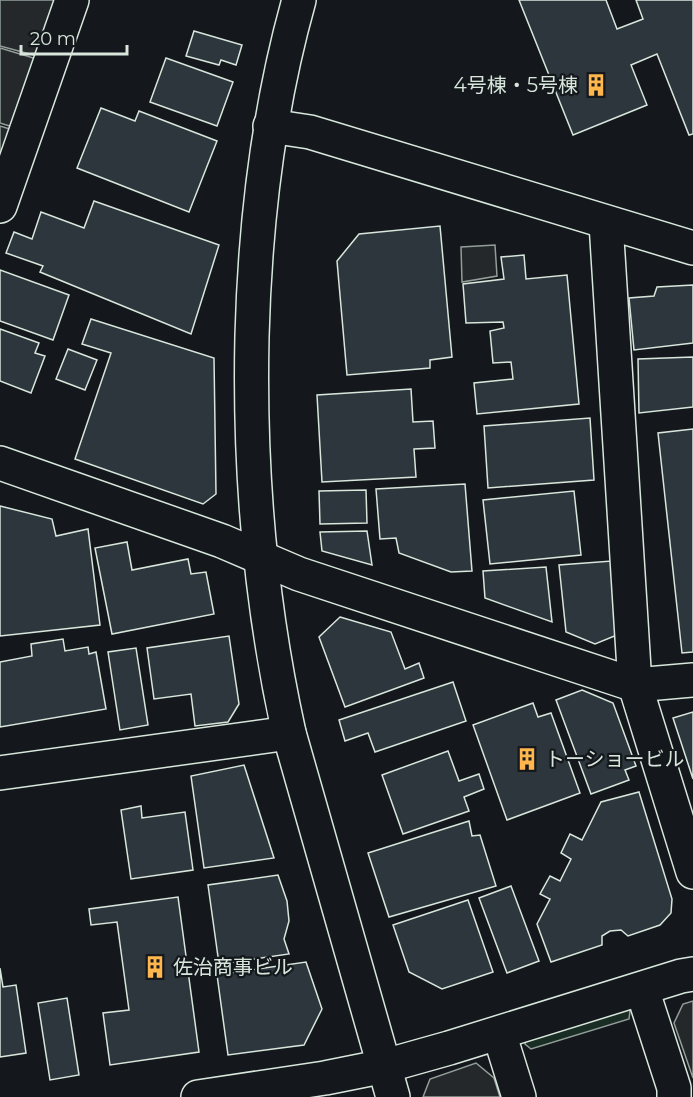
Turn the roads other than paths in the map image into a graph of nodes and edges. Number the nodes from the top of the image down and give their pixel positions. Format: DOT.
graph roads {
  1 [pos="72,0"];
  2 [pos="299,0"];
  3 [pos="270,126"];
  4 [pos="1,202"];
  5 [pos="606,223"];
  6 [pos="693,249"];
  7 [pos="0,463"];
  8 [pos="261,558"];
  9 [pos="693,680"];
  10 [pos="635,685"];
  11 [pos="289,733"];
  12 [pos="0,773"];
  13 [pos="693,872"];
  14 [pos="693,974"];
  15 [pos="642,988"];
  16 [pos="499,1033"];
  17 [pos="385,1066"];
  18 [pos="198,1097"];
  19 [pos="393,1097"];
  20 [pos="519,1097"];
  21 [pos="674,1097"];
  1 -- 4 [label="street"];
  2 -- 3 [label="street"];
  3 -- 5 [label="street"];
  3 -- 8 [label="street"];
  5 -- 6 [label="street"];
  5 -- 10 [label="street"];
  7 -- 8 [label="street"];
  8 -- 10 [label="street"];
  8 -- 11 [label="street"];
  9 -- 10 [label="street"];
  10 -- 13 [label="street"];
  11 -- 12 [label="street"];
  11 -- 17 [label="street"];
  14 -- 15 [label="street"];
  15 -- 16 [label="street"];
  15 -- 21 [label="street"];
  16 -- 17 [label="street"];
  16 -- 20 [label="street"];
  17 -- 18 [label="street"];
  17 -- 19 [label="street"];
}
